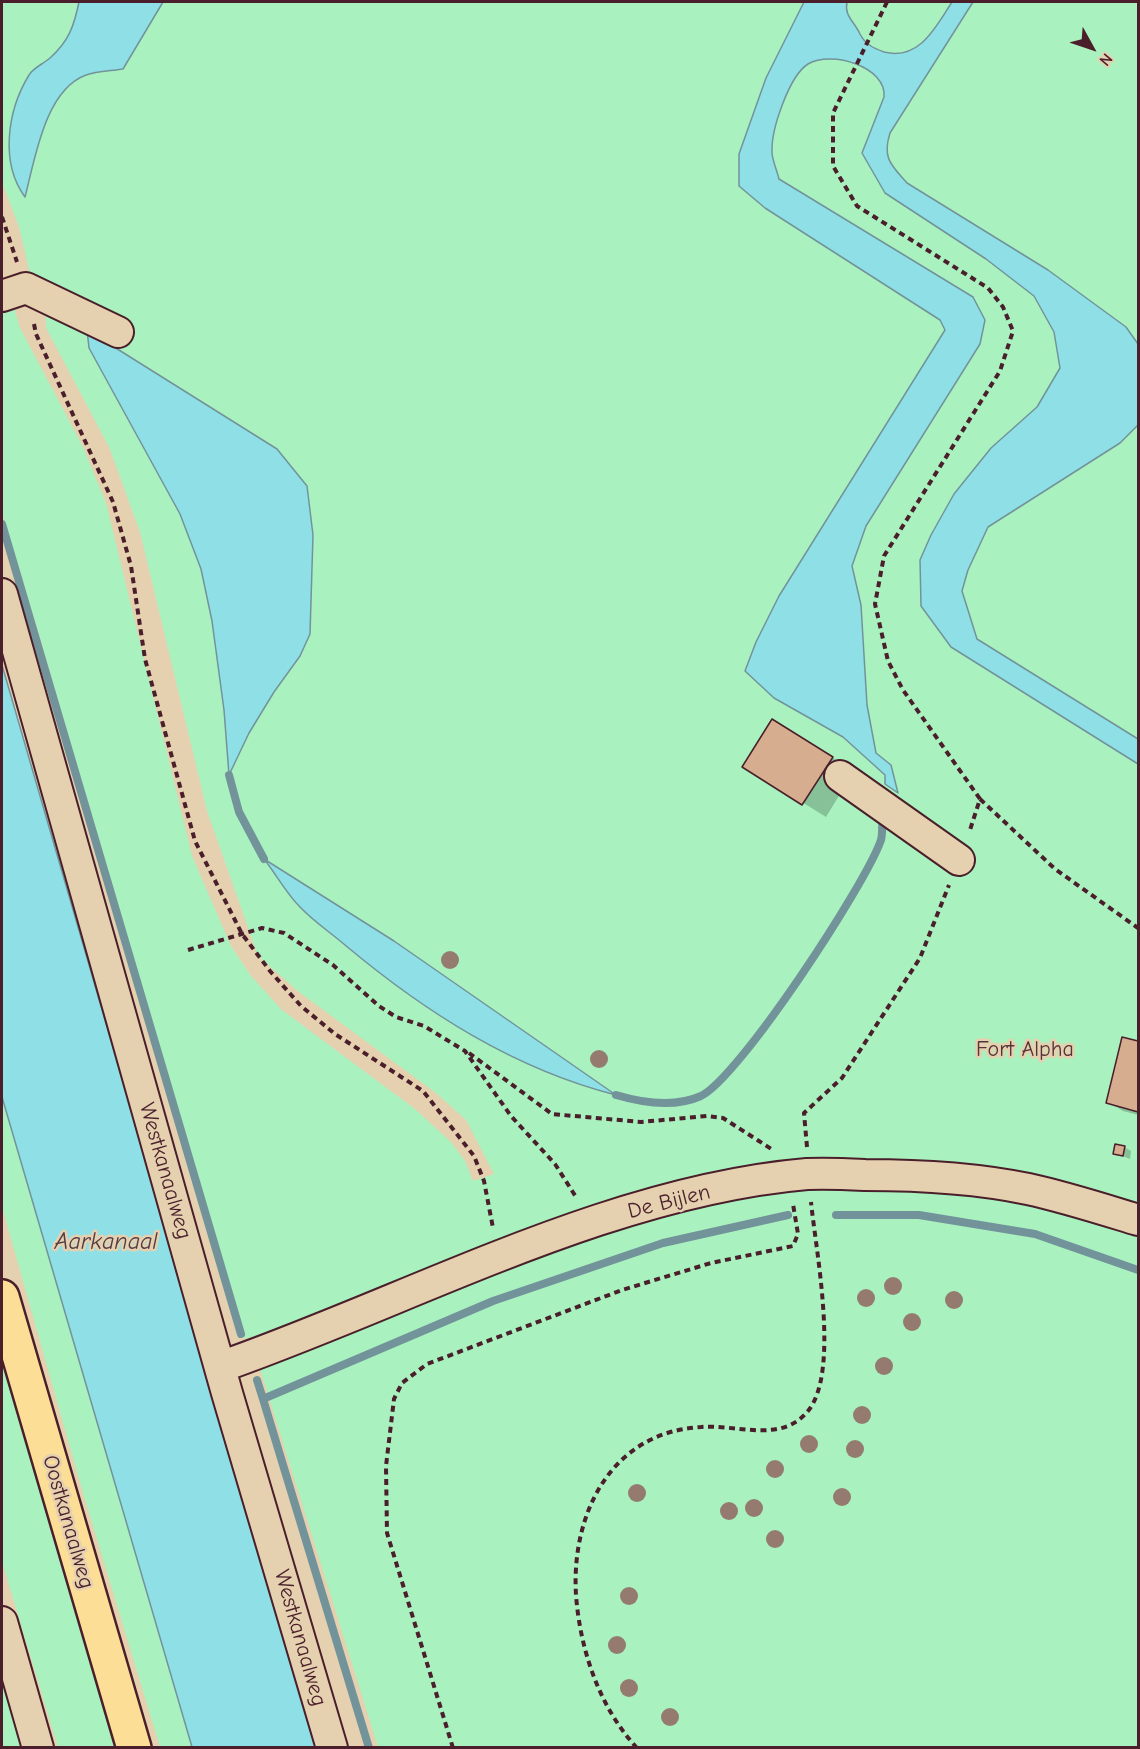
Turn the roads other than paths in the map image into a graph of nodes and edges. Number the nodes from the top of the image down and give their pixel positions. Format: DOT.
graph roads {
  1 [pos="14,292"];
  2 [pos="118,332"];
  3 [pos="2,594"];
  4 [pos="840,776"];
  5 [pos="959,860"];
  6 [pos="1138,1220"];
  7 [pos="2,1297"];
  8 [pos="220,1367"];
  9 [pos="2,1622"];
  10 [pos="38,1748"];
  11 [pos="134,1748"];
  12 [pos="332,1748"];
  1 -- 2 [label="street"];
  3 -- 8 [label="street, Westkanaalweg"];
  4 -- 5 [label="street"];
  6 -- 8 [label="street, De Bijlen"];
  7 -- 11 [label="main road, Oostkanaalweg"];
  8 -- 12 [label="street, Westkanaalweg"];
  9 -- 10 [label="street"];
}
